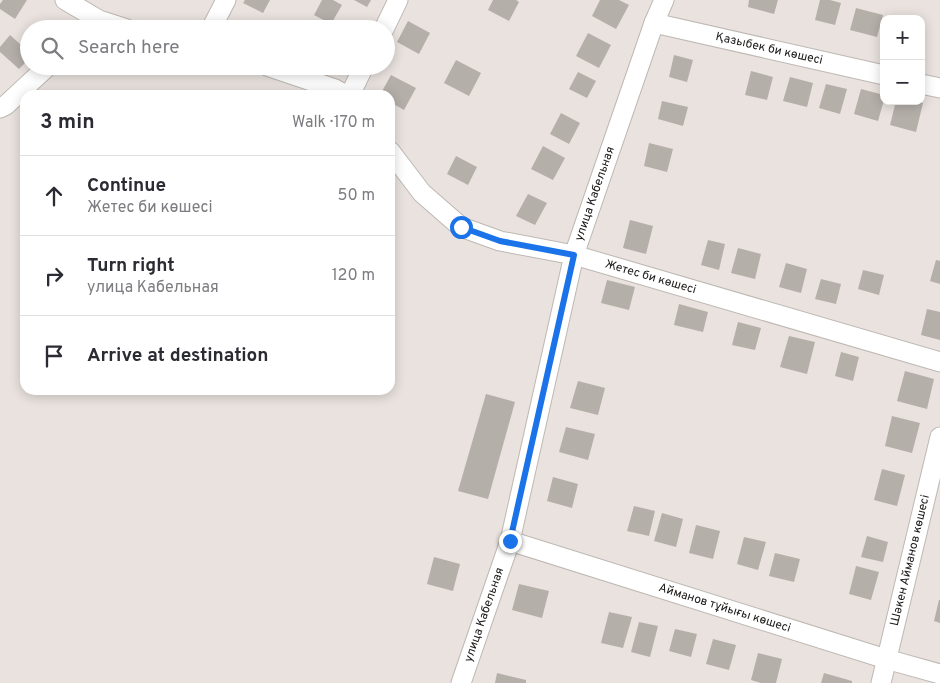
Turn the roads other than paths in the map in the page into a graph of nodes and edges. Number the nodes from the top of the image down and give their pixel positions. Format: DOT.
graph roads {
  1 [pos="65,0"];
  2 [pos="226,0"];
  3 [pos="398,0"];
  4 [pos="664,0"];
  5 [pos="90,20"];
  6 [pos="216,20"];
  7 [pos="388,20"];
  8 [pos="654,23"];
  9 [pos="880,74"];
  10 [pos="38,75"];
  11 [pos="293,75"];
  12 [pos="359,75"];
  13 [pos="925,85"];
  14 [pos="940,88"];
  15 [pos="22,90"];
  16 [pos="338,90"];
  17 [pos="351,90"];
  18 [pos="20,92"];
  19 [pos="0,108"];
  20 [pos="395,158"];
  21 [pos="574,255"];
  22 [pos="940,362"];
  23 [pos="940,437"];
  24 [pos="510,541"];
  25 [pos="886,659"];
  26 [pos="940,674"];
  27 [pos="462,683"];
  28 [pos="881,683"];
  1 -- 5 [label="street"];
  2 -- 6 [label="street"];
  3 -- 7 [label="street"];
  4 -- 8 [label="street, улица Кабельная"];
  8 -- 9 [label="street, Қазыбек би көшесі"];
  8 -- 21 [label="street, улица Кабельная"];
  10 -- 15 [label="street"];
  11 -- 16 [label="street"];
  12 -- 17 [label="street"];
  13 -- 14 [label="street"];
  18 -- 19 [label="street"];
  20 -- 21 [label="street, Жетес би көшесі"];
  21 -- 22 [label="street, Жетес би көшесі"];
  21 -- 24 [label="street, улица Кабельная"];
  23 -- 25 [label="street, Шәкен Айманов көшесі"];
  24 -- 25 [label="street, Айманов тұйығы көшесі"];
  24 -- 27 [label="street, улица Кабельная"];
  25 -- 26 [label="street, Айманов тұйығы көшесі"];
  25 -- 28 [label="street, Шәкен Айманов көшесі"];
}
